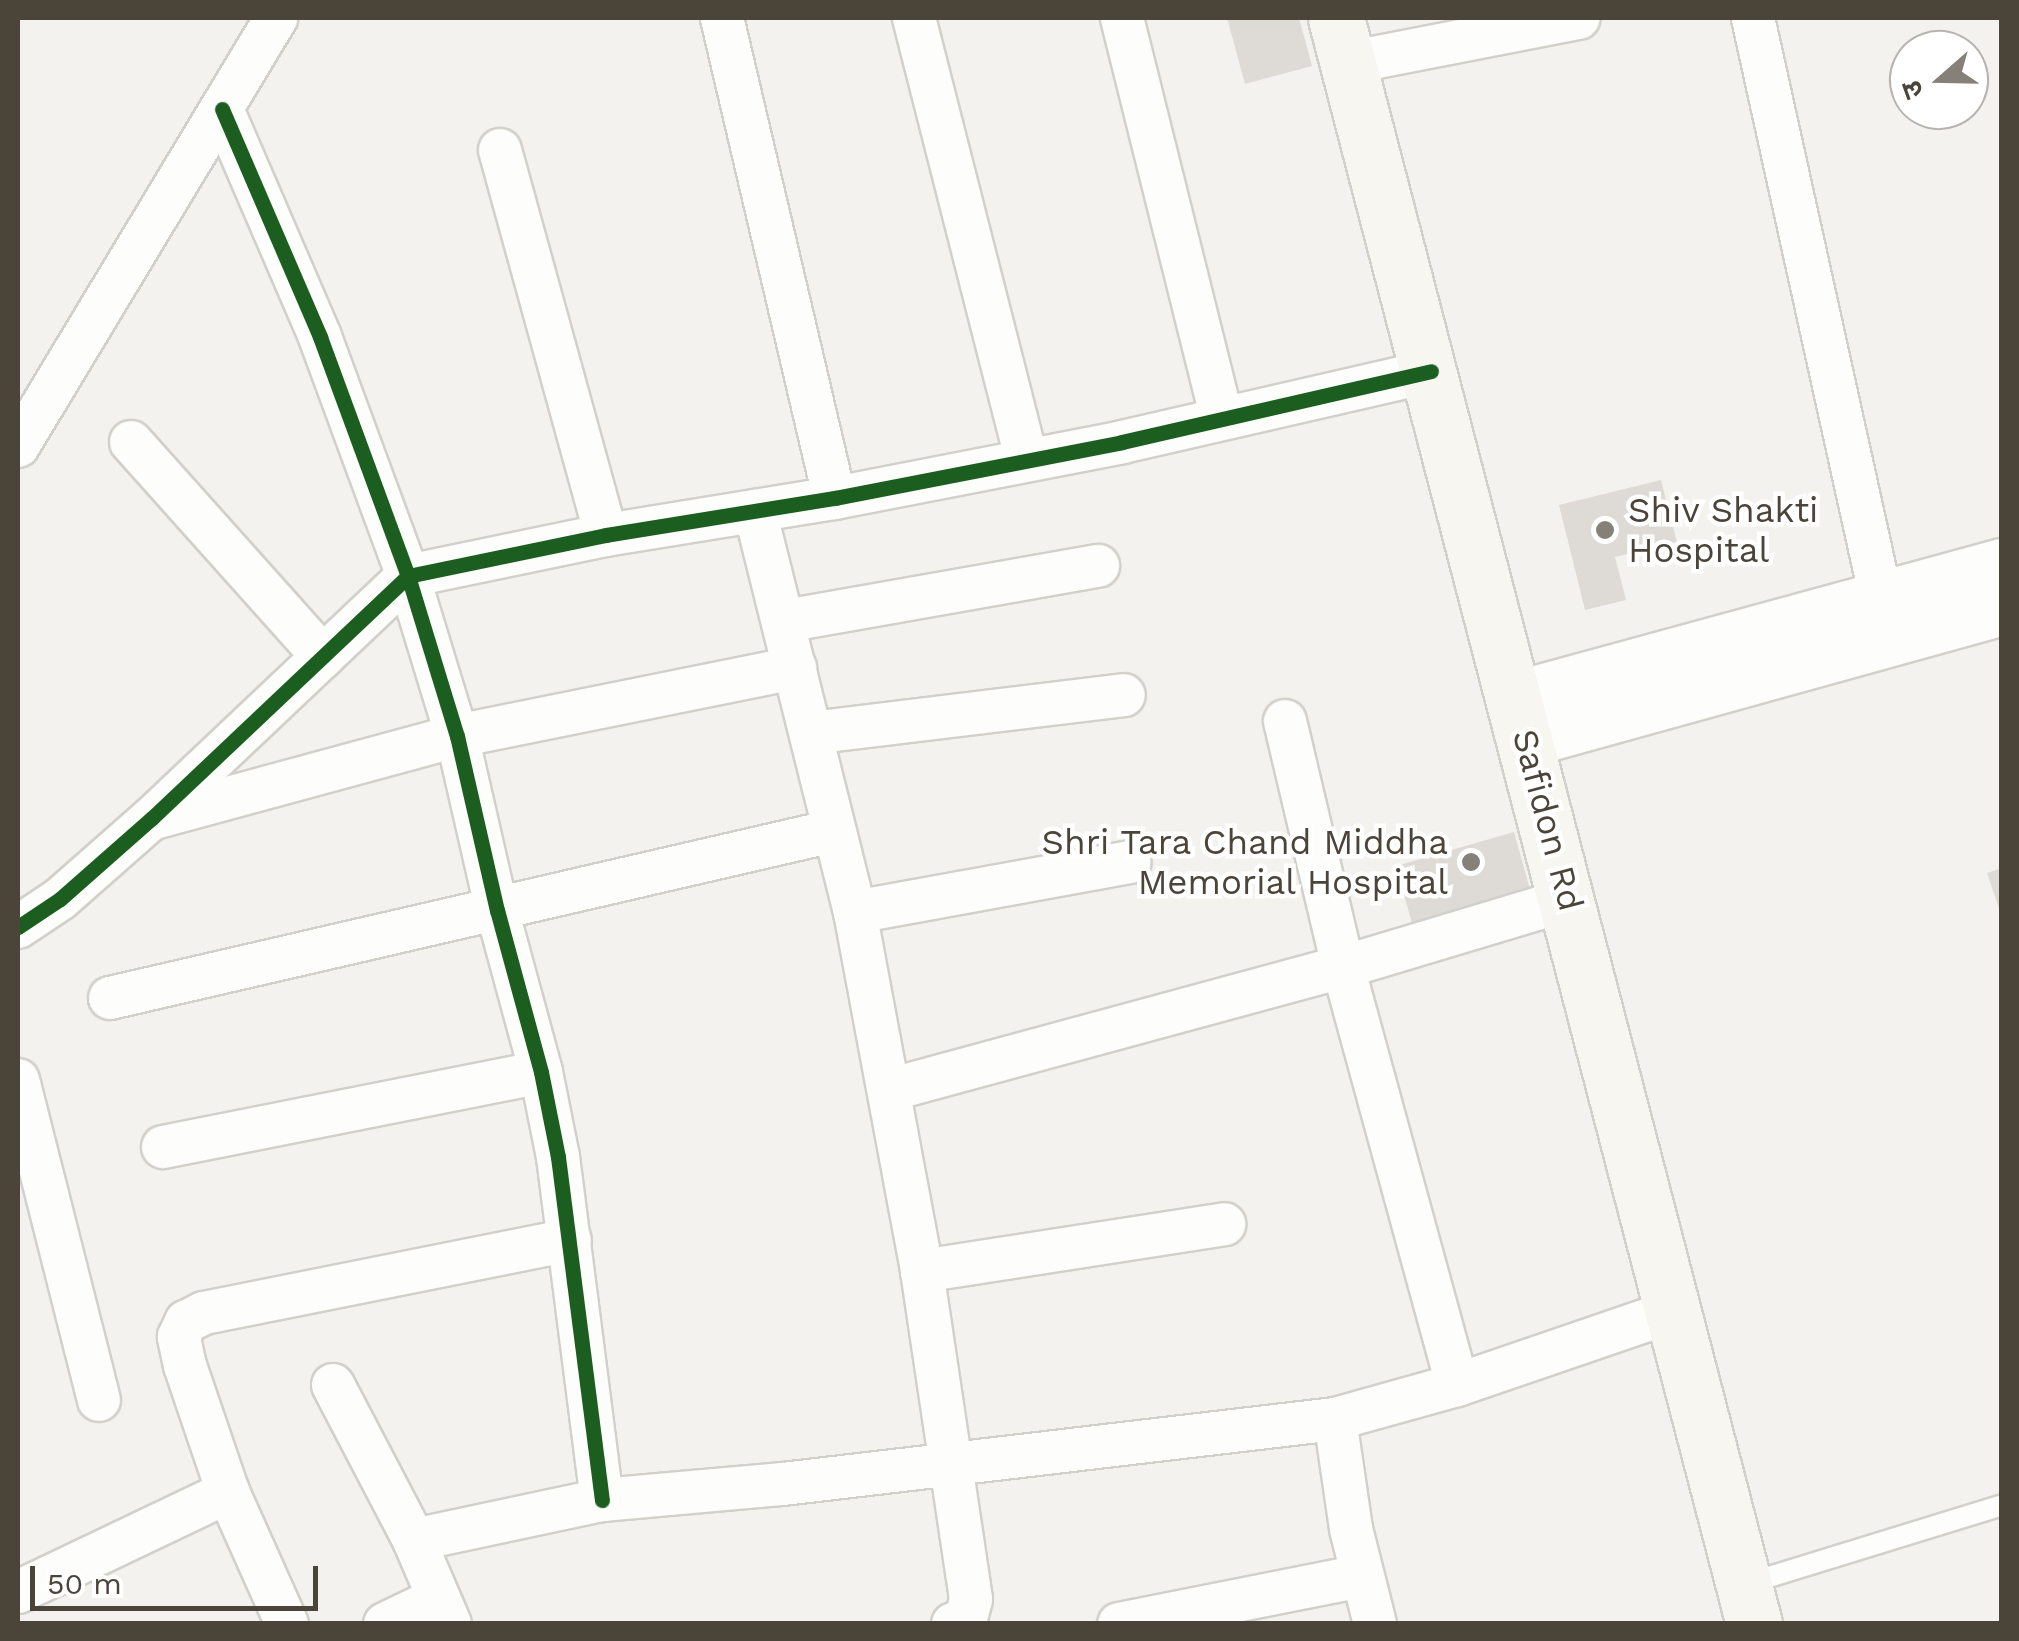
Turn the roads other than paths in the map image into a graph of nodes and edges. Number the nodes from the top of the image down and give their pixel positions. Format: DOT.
graph roads {
  1 [pos="276,18"];
  2 [pos="722,18"];
  3 [pos="914,18"];
  4 [pos="1122,18"];
  5 [pos="1579,18"];
  6 [pos="1753,18"];
  7 [pos="1447,29"];
  8 [pos="1342,40"];
  9 [pos="222,109"];
  10 [pos="500,150"];
  11 [pos="1431,371"];
  12 [pos="1221,416"];
  13 [pos="132,442"];
  14 [pos="18,446"];
  15 [pos="1026,459"];
  16 [pos="835,498"];
  17 [pos="755,510"];
  18 [pos="606,535"];
  19 [pos="2002,565"];
  20 [pos="1098,566"];
  21 [pos="408,576"];
  22 [pos="1881,598"];
  23 [pos="2002,609"];
  24 [pos="786,621"];
  25 [pos="322,657"];
  26 [pos="795,668"];
  27 [pos="1124,694"];
  28 [pos="1521,719"];
  29 [pos="1285,720"];
  30 [pos="812,733"];
  31 [pos="457,736"];
  32 [pos="152,818"];
  33 [pos="833,831"];
  34 [pos="1128,862"];
  35 [pos="1569,899"];
  36 [pos="497,910"];
  37 [pos="855,912"];
  38 [pos="18,926"];
  39 [pos="1343,967"];
  40 [pos="110,998"];
  41 [pos="541,1072"];
  42 [pos="18,1080"];
  43 [pos="889,1090"];
  44 [pos="163,1147"];
  45 [pos="1224,1224"];
  46 [pos="570,1240"];
  47 [pos="922,1271"];
  48 [pos="1673,1311"];
  49 [pos="334,1385"];
  50 [pos="1457,1385"];
  51 [pos="99,1400"];
  52 [pos="1335,1419"];
  53 [pos="950,1462"];
  54 [pos="228,1492"];
  55 [pos="602,1500"];
  56 [pos="2002,1505"];
  57 [pos="414,1540"];
  58 [pos="1361,1576"];
  59 [pos="18,1592"];
  60 [pos="1749,1604"];
  61 [pos="443,1611"];
  62 [pos="973,1620"];
  63 [pos="288,1624"];
  64 [pos="385,1624"];
  65 [pos="1119,1624"];
  66 [pos="1375,1624"];
  1 -- 9 [label="street"];
  2 -- 16 [label="street"];
  3 -- 15 [label="street"];
  4 -- 12 [label="street"];
  5 -- 7 [label="street"];
  6 -- 22 [label="street"];
  7 -- 8 [label="street"];
  8 -- 11 [label="main road, Safidon Rd"];
  9 -- 14 [label="street"];
  9 -- 21 [label="street"];
  10 -- 18 [label="street"];
  11 -- 12 [label="street"];
  11 -- 28 [label="main road, Safidon Rd"];
  12 -- 15 [label="street"];
  13 -- 25 [label="street"];
  15 -- 16 [label="street"];
  16 -- 17 [label="street"];
  17 -- 18 [label="street"];
  17 -- 24 [label="street"];
  18 -- 21 [label="street"];
  19 -- 22 [label="street"];
  20 -- 24 [label="street"];
  21 -- 25 [label="street"];
  21 -- 31 [label="street"];
  22 -- 28 [label="street"];
  23 -- 28 [label="street"];
  24 -- 26 [label="street"];
  25 -- 32 [label="street"];
  26 -- 30 [label="street"];
  26 -- 31 [label="street"];
  27 -- 30 [label="street"];
  28 -- 35 [label="main road, Safidon Rd"];
  29 -- 39 [label="street"];
  30 -- 33 [label="street"];
  31 -- 32 [label="street"];
  31 -- 36 [label="street"];
  32 -- 38 [label="street"];
  33 -- 36 [label="street"];
  33 -- 37 [label="street"];
  34 -- 37 [label="street"];
  35 -- 39 [label="street"];
  35 -- 48 [label="main road, Safidon Rd"];
  36 -- 40 [label="street"];
  36 -- 41 [label="street"];
  37 -- 43 [label="street"];
  39 -- 43 [label="street"];
  39 -- 50 [label="street"];
  41 -- 44 [label="street"];
  41 -- 46 [label="street"];
  42 -- 51 [label="street"];
  43 -- 47 [label="street"];
  45 -- 47 [label="street"];
  46 -- 54 [label="street"];
  46 -- 55 [label="street"];
  47 -- 53 [label="street"];
  48 -- 50 [label="street"];
  48 -- 60 [label="main road, Safidon Rd"];
  49 -- 57 [label="street"];
  50 -- 52 [label="street"];
  52 -- 53 [label="street"];
  52 -- 58 [label="street"];
  53 -- 55 [label="street"];
  53 -- 62 [label="street"];
  54 -- 59 [label="street"];
  54 -- 63 [label="street"];
  55 -- 57 [label="street"];
  56 -- 60 [label="lane"];
  57 -- 61 [label="street"];
  58 -- 65 [label="street"];
  58 -- 66 [label="street"];
  61 -- 64 [label="street"];
}
